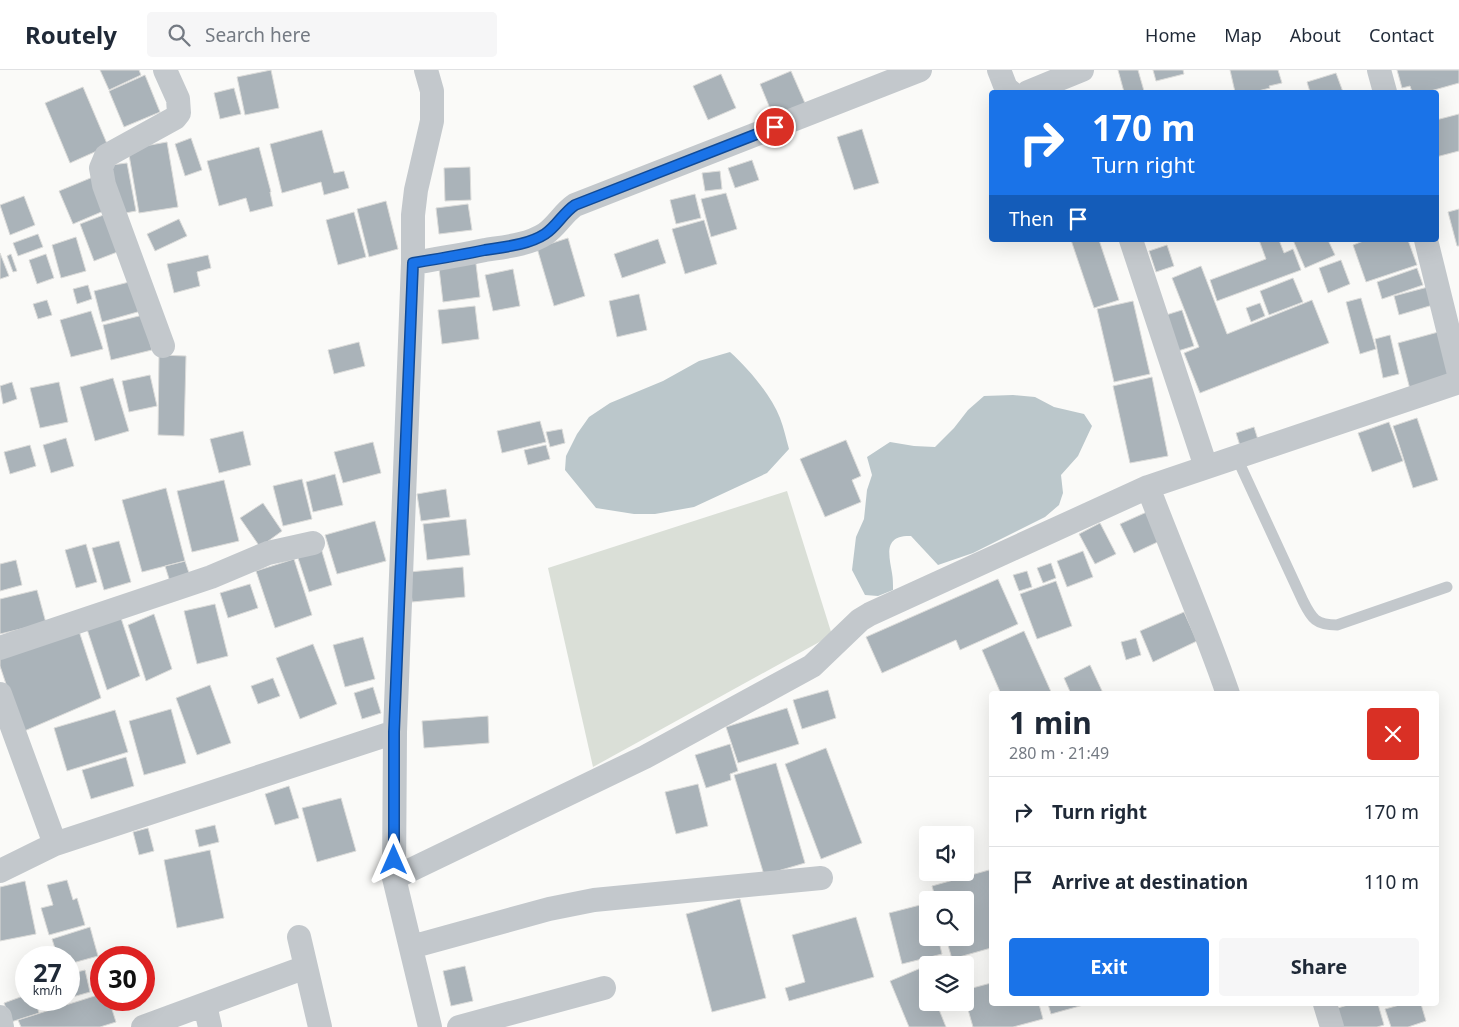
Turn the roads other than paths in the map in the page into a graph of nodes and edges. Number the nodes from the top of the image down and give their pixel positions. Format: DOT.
graph roads {
  1 [pos="165,70"];
  2 [pos="426,70"];
  3 [pos="920,70"];
  4 [pos="999,70"];
  5 [pos="1082,70"];
  6 [pos="1379,70"];
  7 [pos="1008,90"];
  8 [pos="1033,90"];
  9 [pos="1384,90"];
  10 [pos="1131,242"];
  11 [pos="1426,242"];
  12 [pos="413,263"];
  13 [pos="163,346"];
  14 [pos="1459,374"];
  15 [pos="1459,382"];
  16 [pos="1236,456"];
  17 [pos="1206,467"];
  18 [pos="1148,487"];
  19 [pos="313,542"];
  20 [pos="1447,586"];
  21 [pos="0,648"];
  22 [pos="1227,691"];
  23 [pos="0,694"];
  24 [pos="394,732"];
  25 [pos="55,844"];
  26 [pos="0,871"];
  27 [pos="394,878"];
  28 [pos="821,878"];
  29 [pos="300,937"];
  30 [pos="411,948"];
  31 [pos="306,967"];
  32 [pos="604,988"];
  33 [pos="1326,1006"];
  34 [pos="208,1016"];
  35 [pos="0,1017"];
  36 [pos="2,1027"];
  37 [pos="143,1027"];
  38 [pos="320,1027"];
  39 [pos="430,1027"];
  40 [pos="459,1027"];
  41 [pos="1332,1027"];
  1 -- 13 [label="street"];
  2 -- 12 [label="street"];
  3 -- 12 [label="street"];
  4 -- 7 [label="street"];
  5 -- 8 [label="street"];
  6 -- 9 [label="street"];
  10 -- 17 [label="street"];
  11 -- 14 [label="street"];
  12 -- 24 [label="street"];
  15 -- 16 [label="street"];
  16 -- 17 [label="street"];
  16 -- 20 [label="lane"];
  17 -- 18 [label="street"];
  18 -- 22 [label="street"];
  18 -- 27 [label="street"];
  19 -- 21 [label="street"];
  23 -- 25 [label="street"];
  24 -- 25 [label="street"];
  24 -- 27 [label="street"];
  25 -- 26 [label="street"];
  27 -- 30 [label="street"];
  28 -- 30 [label="street"];
  29 -- 31 [label="street"];
  30 -- 39 [label="street"];
  31 -- 34 [label="street"];
  31 -- 38 [label="street"];
  32 -- 40 [label="street"];
  33 -- 41 [label="street"];
  34 -- 37 [label="street"];
  35 -- 36 [label="street"];
}
